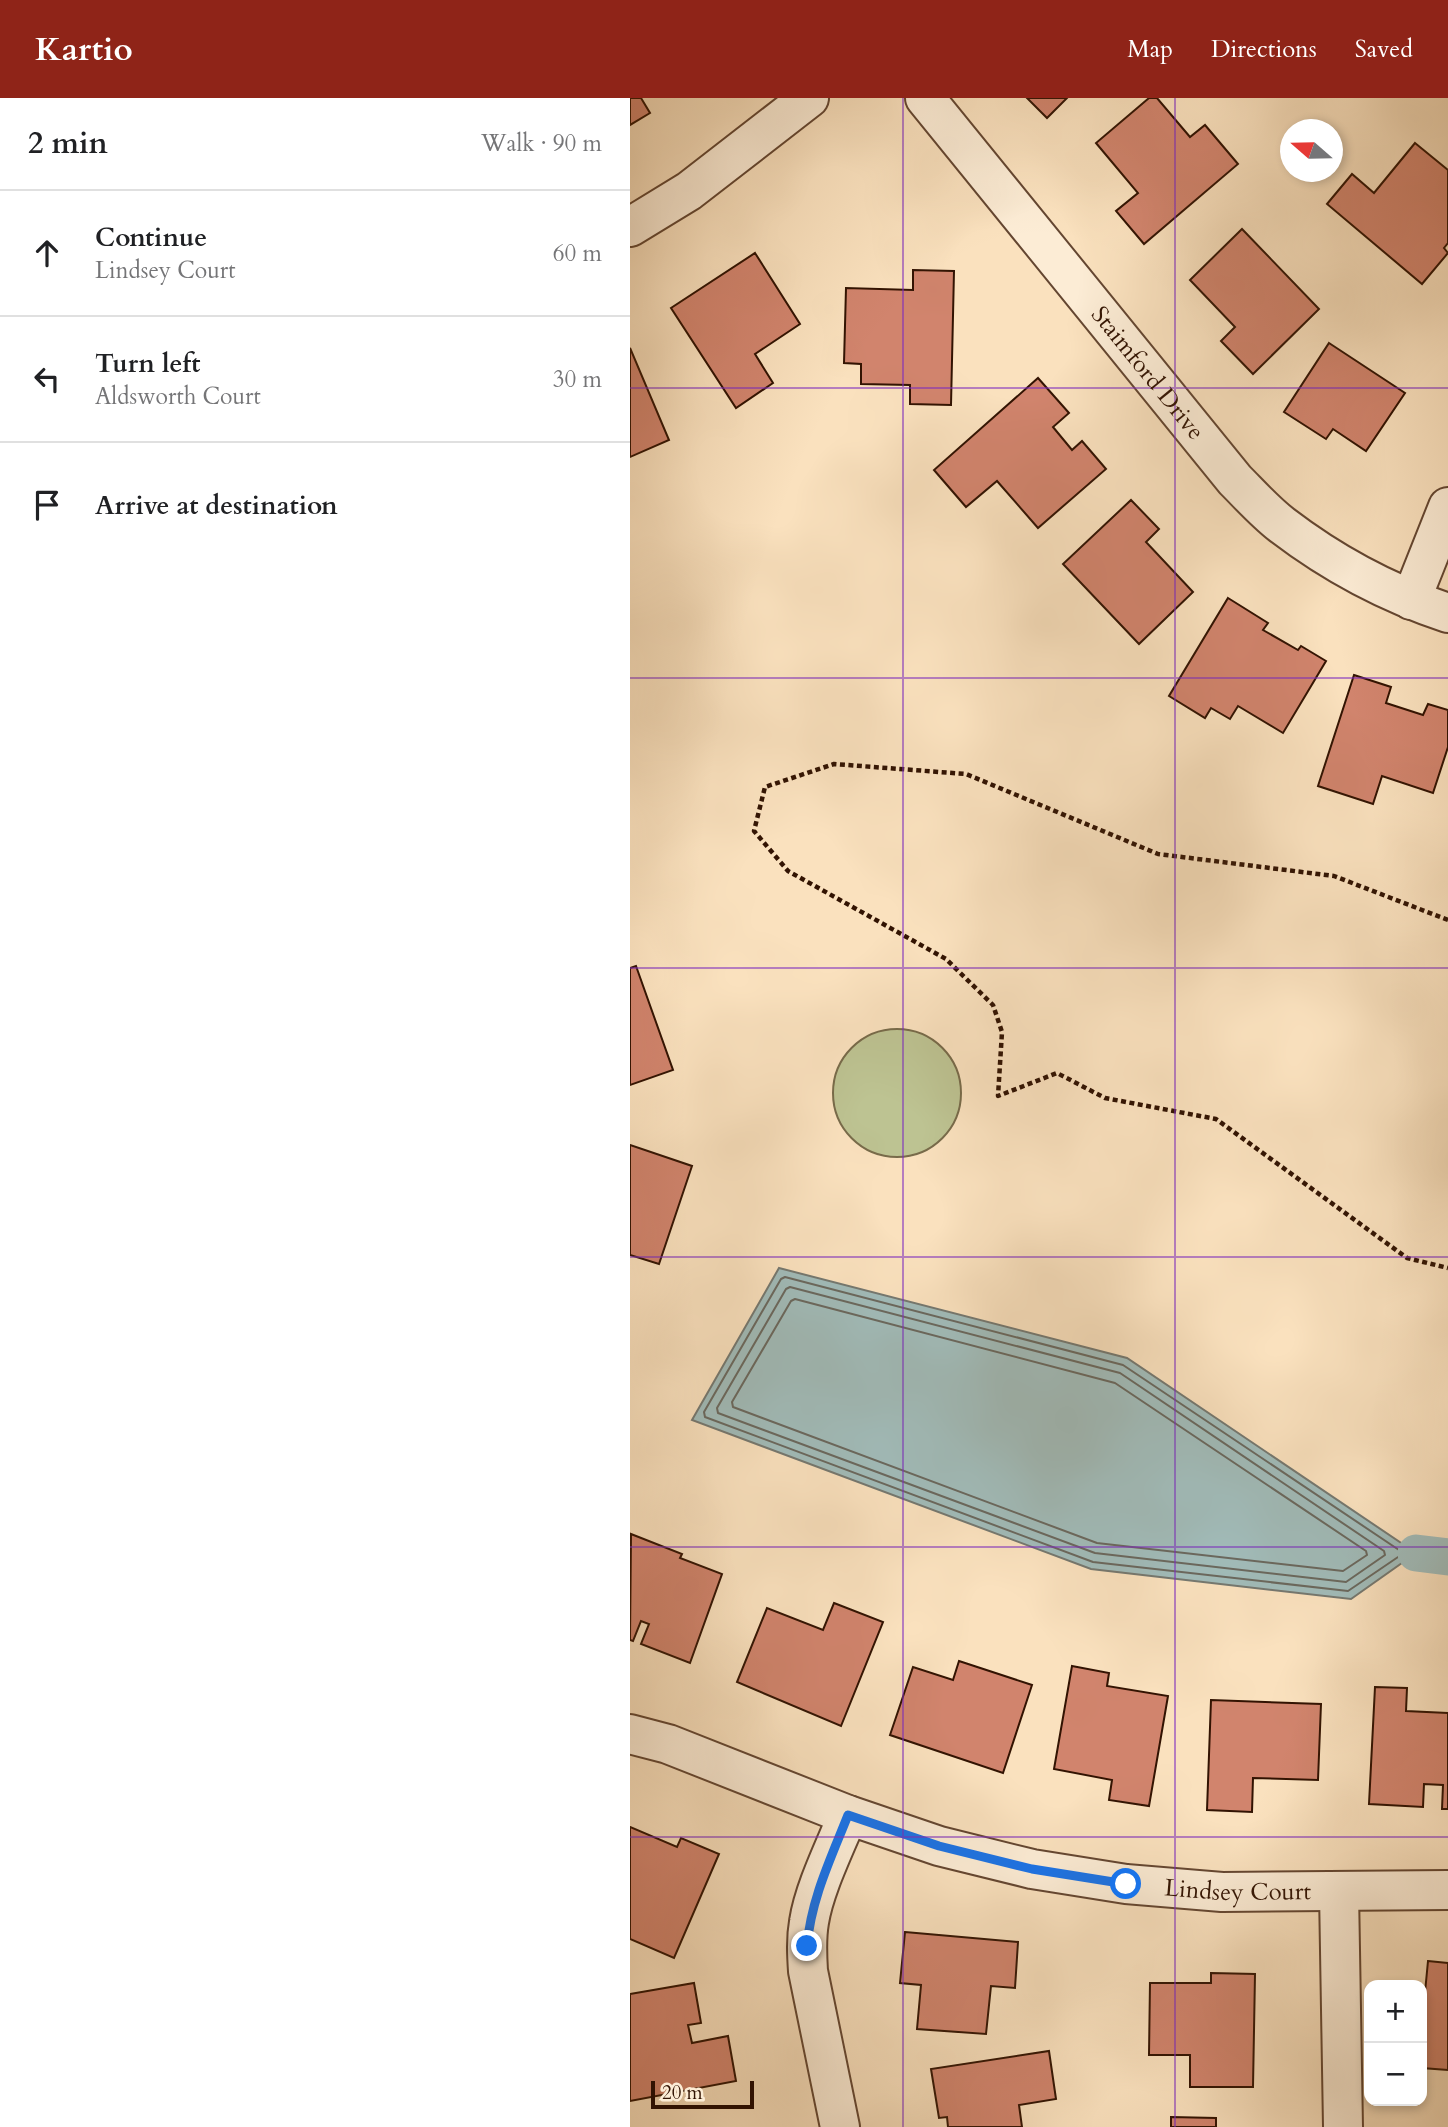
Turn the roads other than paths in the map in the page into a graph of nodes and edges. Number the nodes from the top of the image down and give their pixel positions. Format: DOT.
graph roads {
  1 [pos="809,98"];
  2 [pos="925,98"];
  3 [pos="630,227"];
  4 [pos="1448,507"];
  5 [pos="1411,600"];
  6 [pos="1448,613"];
  7 [pos="630,1734"];
  8 [pos="848,1815"];
  9 [pos="1448,1890"];
  10 [pos="1339,1891"];
  11 [pos="839,2127"];
  12 [pos="1343,2127"];
  1 -- 3 [label="street"];
  2 -- 5 [label="street, Staimford Drive"];
  4 -- 5 [label="street"];
  5 -- 6 [label="street, Staimford Drive"];
  7 -- 8 [label="street, Lindsey Court"];
  8 -- 10 [label="street, Lindsey Court"];
  8 -- 11 [label="street"];
  9 -- 10 [label="street, Lindsey Court"];
  10 -- 12 [label="street"];
}
